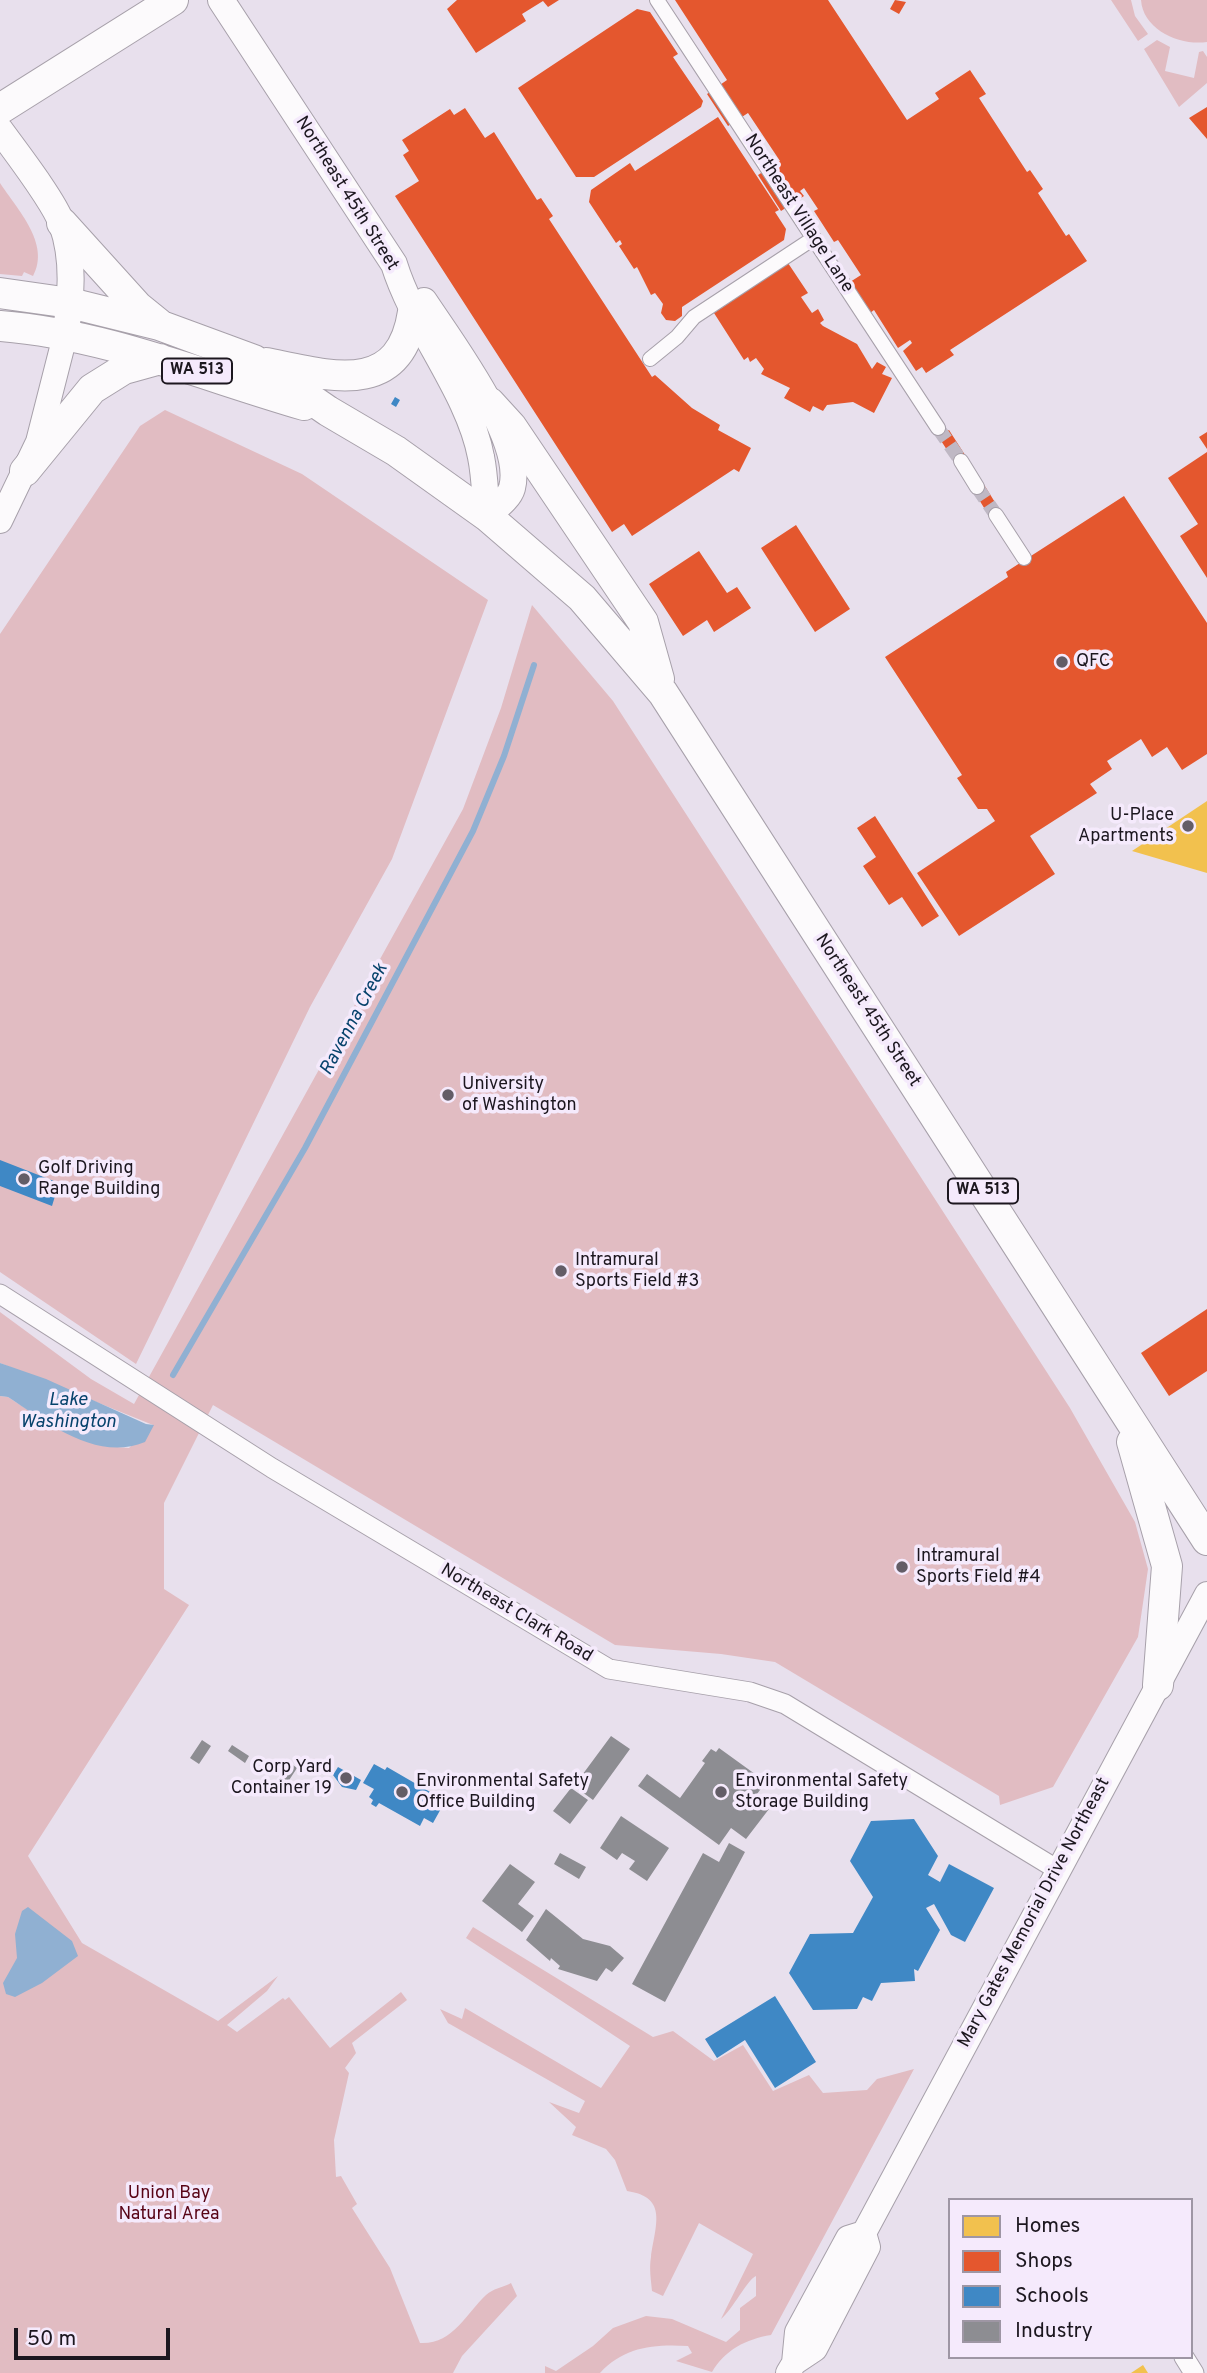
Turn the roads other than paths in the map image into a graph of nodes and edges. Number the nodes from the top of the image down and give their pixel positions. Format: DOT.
graph roads {
  1 [pos="173,0"];
  2 [pos="221,0"];
  3 [pos="657,0"];
  4 [pos="0,109"];
  5 [pos="0,130"];
  6 [pos="62,223"];
  7 [pos="814,238"];
  8 [pos="394,264"];
  9 [pos="0,293"];
  10 [pos="70,303"];
  11 [pos="413,312"];
  12 [pos="159,325"];
  13 [pos="0,326"];
  14 [pos="65,336"];
  15 [pos="160,359"];
  16 [pos="650,359"];
  17 [pos="254,360"];
  18 [pos="478,410"];
  19 [pos="328,411"];
  20 [pos="938,428"];
  21 [pos="961,461"];
  22 [pos="25,471"];
  23 [pos="977,487"];
  24 [pos="996,515"];
  25 [pos="487,516"];
  26 [pos="0,521"];
  27 [pos="1024,558"];
  28 [pos="663,693"];
  29 [pos="0,1294"];
  30 [pos="1122,1409"];
  31 [pos="1207,1540"];
  32 [pos="1207,1594"];
  33 [pos="1158,1685"];
  34 [pos="1058,1870"];
  35 [pos="791,2368"];
  1 -- 4 [label="main road"];
  2 -- 8 [label="main road, Northeast 45th Street"];
  3 -- 7 [label="street, Northeast Village Lane"];
  5 -- 6 [label="main road"];
  6 -- 10 [label="main road"];
  6 -- 12 [label="main road"];
  7 -- 16 [label="street"];
  7 -- 20 [label="street, Northeast Village Lane"];
  8 -- 11 [label="main road, Northeast 45th Street"];
  8 -- 18 [label="main road"];
  9 -- 10 [label="main road, WA 513"];
  10 -- 12 [label="main road, WA 513"];
  10 -- 14 [label="main road"];
  11 -- 17 [label="main road"];
  11 -- 18 [label="main road, Northeast 45th Street"];
  12 -- 17 [label="main road, WA 513"];
  13 -- 14 [label="main road, WA 513"];
  14 -- 15 [label="main road, WA 513"];
  14 -- 22 [label="street"];
  15 -- 19 [label="main road, WA 513"];
  15 -- 22 [label="main road"];
  17 -- 19 [label="main road, WA 513"];
  18 -- 25 [label="main road, Northeast 45th Street"];
  18 -- 28 [label="main road"];
  19 -- 25 [label="main road, WA 513"];
  21 -- 23 [label="street"];
  22 -- 26 [label="street"];
  24 -- 27 [label="street"];
  25 -- 28 [label="main road, Northeast 45th Street / WA 513"];
  28 -- 30 [label="main road, Northeast 45th Street / WA 513"];
  29 -- 34 [label="street, Northeast Clark Road"];
  30 -- 31 [label="main road, Northeast 45th Street / WA 513"];
  30 -- 33 [label="main road"];
  32 -- 33 [label="street, Mary Gates Memorial Drive Northeast"];
  33 -- 34 [label="street, Mary Gates Memorial Drive Northeast"];
  34 -- 35 [label="street, Mary Gates Memorial Drive Northeast"];
}
